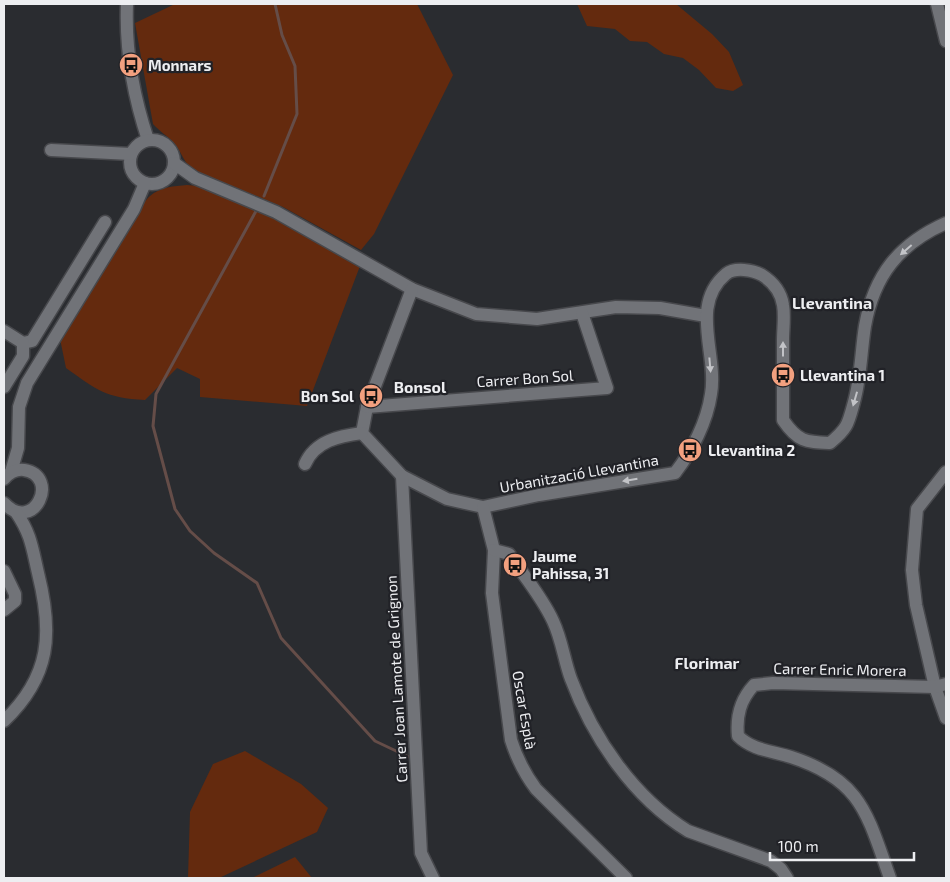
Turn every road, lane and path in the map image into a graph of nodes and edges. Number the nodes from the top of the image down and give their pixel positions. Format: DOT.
graph roads {
  1 [pos="127,4"];
  2 [pos="937,4"];
  3 [pos="946,41"];
  4 [pos="148,140"];
  5 [pos="51,150"];
  6 [pos="132,154"];
  7 [pos="174,163"];
  8 [pos="195,178"];
  9 [pos="166,179"];
  10 [pos="145,183"];
  11 [pos="105,222"];
  12 [pos="946,223"];
  13 [pos="412,288"];
  14 [pos="582,313"];
  15 [pos="706,316"];
  16 [pos="4,331"];
  17 [pos="23,343"];
  18 [pos="4,388"];
  19 [pos="366,407"];
  20 [pos="362,433"];
  21 [pos="18,448"];
  22 [pos="305,464"];
  23 [pos="32,472"];
  24 [pos="8,476"];
  25 [pos="402,476"];
  26 [pos="945,476"];
  27 [pos="4,504"];
  28 [pos="36,507"];
  29 [pos="483,507"];
  30 [pos="16,512"];
  31 [pos="28,531"];
  32 [pos="494,550"];
  33 [pos="4,571"];
  34 [pos="4,610"];
  35 [pos="941,685"];
  36 [pos="946,718"];
  37 [pos="4,721"];
  38 [pos="433,878"];
  39 [pos="626,878"];
  40 [pos="788,878"];
  41 [pos="890,878"];
  1 -- 4 [label="street"];
  2 -- 3 [label="street"];
  4 -- 6 [label="street"];
  4 -- 7 [label="street"];
  5 -- 6 [label="street"];
  6 -- 10 [label="street"];
  7 -- 8 [label="street"];
  7 -- 9 [label="street"];
  8 -- 9 [label="street"];
  8 -- 13 [label="street"];
  9 -- 10 [label="street"];
  10 -- 21 [label="street"];
  11 -- 17 [label="street"];
  12 -- 15 [label="street, Urbanització Llevantina, one-way"];
  13 -- 14 [label="street"];
  13 -- 19 [label="street"];
  14 -- 15 [label="street"];
  14 -- 19 [label="street, Carrer Bon Sol"];
  15 -- 29 [label="street, Urbanització Llevantina, one-way"];
  16 -- 17 [label="street"];
  17 -- 18 [label="street"];
  19 -- 20 [label="street"];
  20 -- 22 [label="street"];
  20 -- 25 [label="street"];
  21 -- 23 [label="street"];
  21 -- 24 [label="street"];
  23 -- 24 [label="street"];
  23 -- 28 [label="street"];
  25 -- 29 [label="street"];
  25 -- 38 [label="street, Carrer Joan Lamote de Grignon"];
  26 -- 35 [label="street"];
  27 -- 30 [label="street"];
  28 -- 30 [label="street"];
  28 -- 31 [label="street"];
  29 -- 32 [label="street, Oscar Esplà"];
  30 -- 31 [label="street"];
  31 -- 37 [label="street"];
  32 -- 39 [label="street, Oscar Esplà"];
  32 -- 40 [label="street"];
  33 -- 34 [label="street"];
  35 -- 36 [label="street"];
  35 -- 41 [label="street, Carrer Enric Morera"];
}
